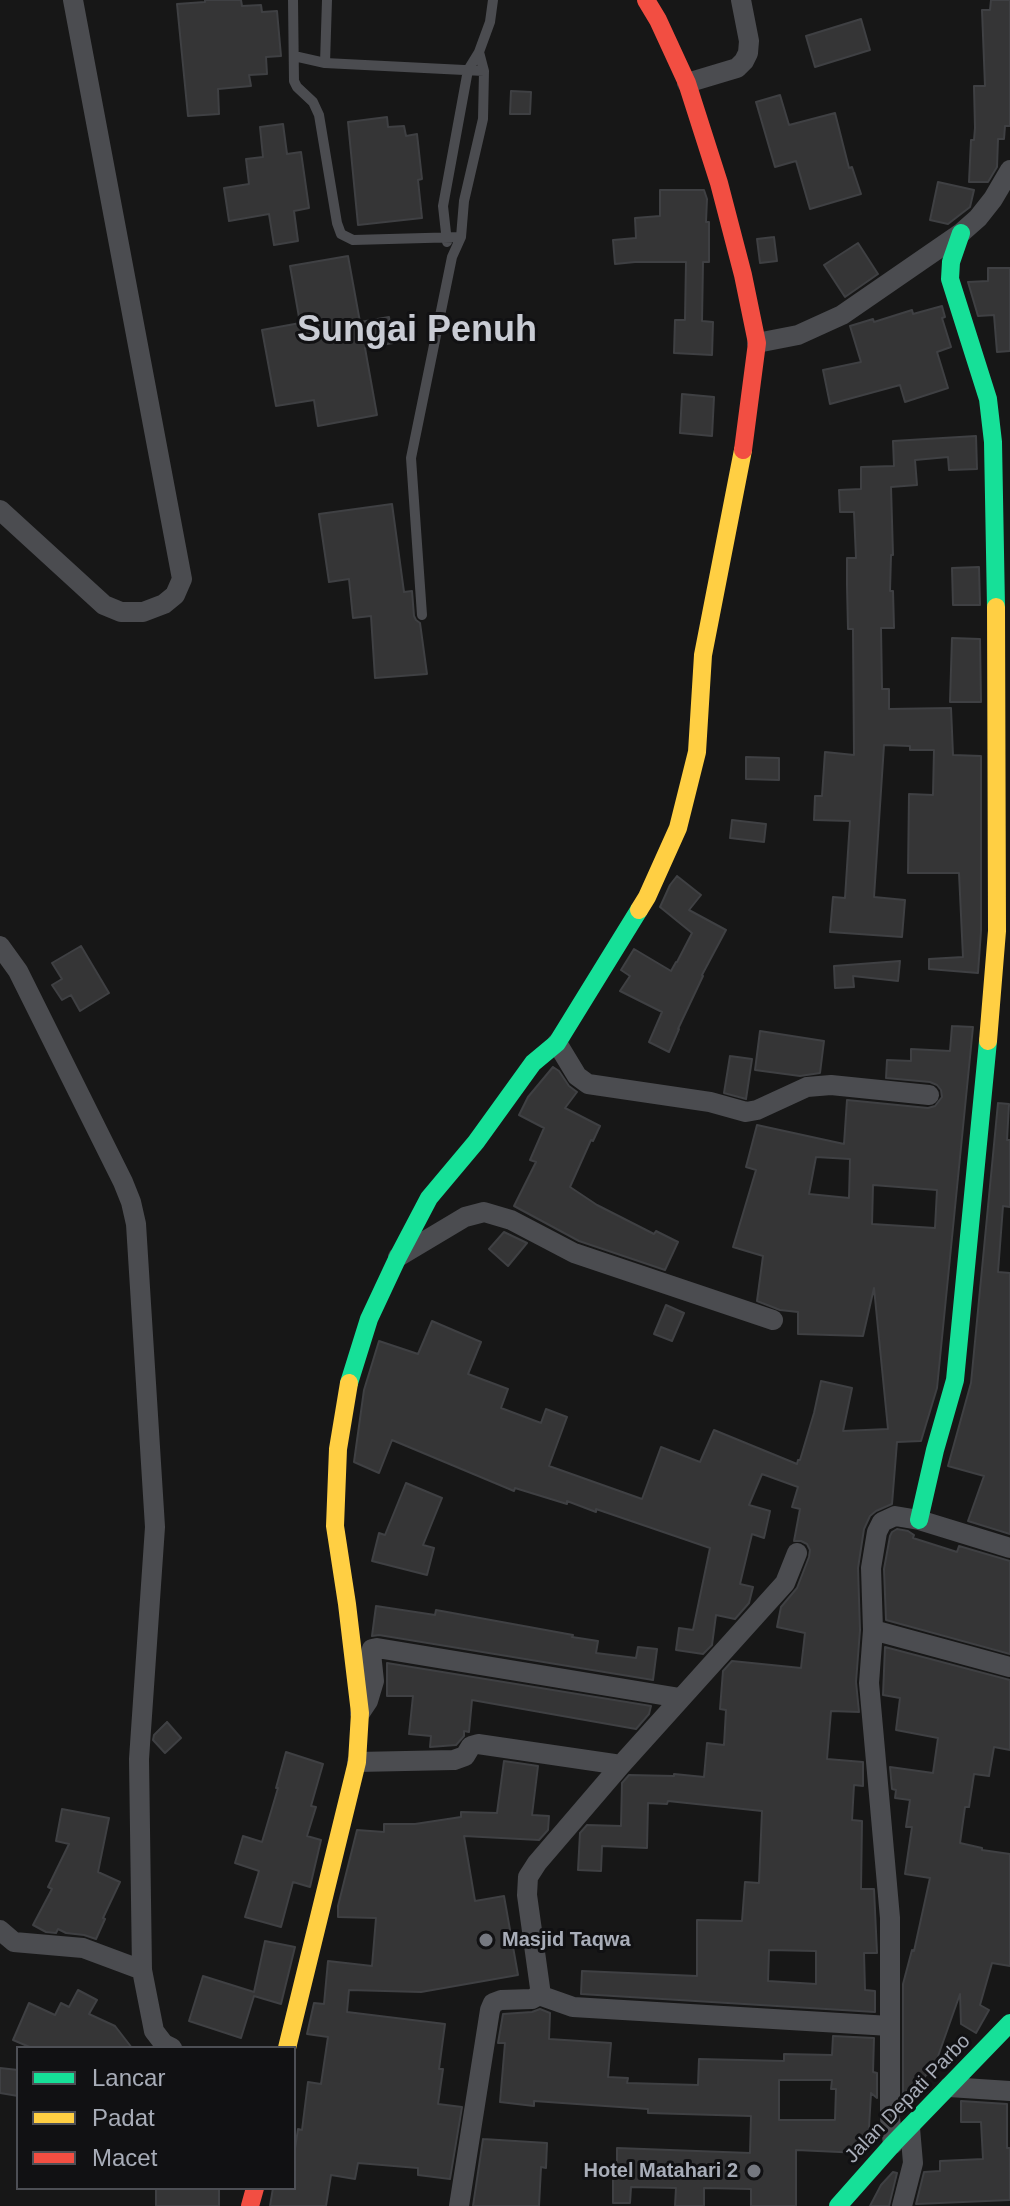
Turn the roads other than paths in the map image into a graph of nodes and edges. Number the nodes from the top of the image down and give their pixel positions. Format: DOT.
graph roads {
  1 [pos="73,0"];
  2 [pos="293,0"];
  3 [pos="327,0"];
  4 [pos="493,0"];
  5 [pos="646,0"];
  6 [pos="741,0"];
  7 [pos="479,52"];
  8 [pos="294,56"];
  9 [pos="325,63"];
  10 [pos="468,70"];
  11 [pos="484,71"];
  12 [pos="687,83"];
  13 [pos="1010,170"];
  14 [pos="961,233"];
  15 [pos="461,237"];
  16 [pos="445,238"];
  17 [pos="452,257"];
  18 [pos="757,343"];
  19 [pos="1001,416"];
  20 [pos="0,510"];
  21 [pos="422,615"];
  22 [pos="0,946"];
  23 [pos="557,1043"];
  24 [pos="929,1095"];
  25 [pos="398,1257"];
  26 [pos="773,1320"];
  27 [pos="919,1520"];
  28 [pos="1010,1548"];
  29 [pos="797,1553"];
  30 [pos="873,1630"];
  31 [pos="1010,1667"];
  32 [pos="680,1698"];
  33 [pos="360,1713"];
  34 [pos="357,1762"];
  35 [pos="621,1765"];
  36 [pos="0,1930"];
  37 [pos="142,1970"];
  38 [pos="539,1995"];
  39 [pos="1010,2023"];
  40 [pos="890,2026"];
  41 [pos="168,2046"];
  42 [pos="287,2046"];
  43 [pos="949,2087"];
  44 [pos="1010,2091"];
  45 [pos="910,2128"];
  46 [pos="893,2144"];
  47 [pos="459,2206"];
  48 [pos="838,2206"];
  49 [pos="902,2206"];
  1 -- 20 [label="street"];
  2 -- 8 [label="lane"];
  3 -- 9 [label="lane"];
  4 -- 7 [label="lane"];
  5 -- 12 [label="street"];
  6 -- 12 [label="street"];
  7 -- 10 [label="lane"];
  7 -- 11 [label="lane"];
  8 -- 9 [label="lane"];
  8 -- 16 [label="lane"];
  9 -- 10 [label="lane"];
  10 -- 11 [label="lane"];
  10 -- 16 [label="lane"];
  11 -- 15 [label="lane"];
  12 -- 18 [label="street"];
  13 -- 14 [label="street"];
  14 -- 18 [label="street"];
  14 -- 19 [label="street"];
  15 -- 16 [label="lane"];
  15 -- 17 [label="lane"];
  16 -- 17 [label="lane"];
  17 -- 21 [label="lane"];
  18 -- 23 [label="street"];
  19 -- 27 [label="street"];
  22 -- 37 [label="street"];
  23 -- 24 [label="street"];
  23 -- 25 [label="street"];
  25 -- 26 [label="street"];
  25 -- 33 [label="street"];
  27 -- 28 [label="street"];
  27 -- 30 [label="street"];
  29 -- 32 [label="street"];
  30 -- 31 [label="street"];
  30 -- 40 [label="street"];
  32 -- 33 [label="street"];
  32 -- 35 [label="street"];
  33 -- 34 [label="street"];
  34 -- 35 [label="street"];
  34 -- 42 [label="street"];
  35 -- 38 [label="street"];
  36 -- 37 [label="street"];
  37 -- 41 [label="street"];
  38 -- 40 [label="street"];
  38 -- 47 [label="street"];
  39 -- 43 [label="street, Jalan Depati Parbo"];
  40 -- 46 [label="street"];
  43 -- 44 [label="street"];
  43 -- 45 [label="street, Jalan Depati Parbo"];
  45 -- 46 [label="street, Jalan Depati Parbo"];
  45 -- 49 [label="street"];
  46 -- 48 [label="street, Jalan Depati Parbo"];
}
